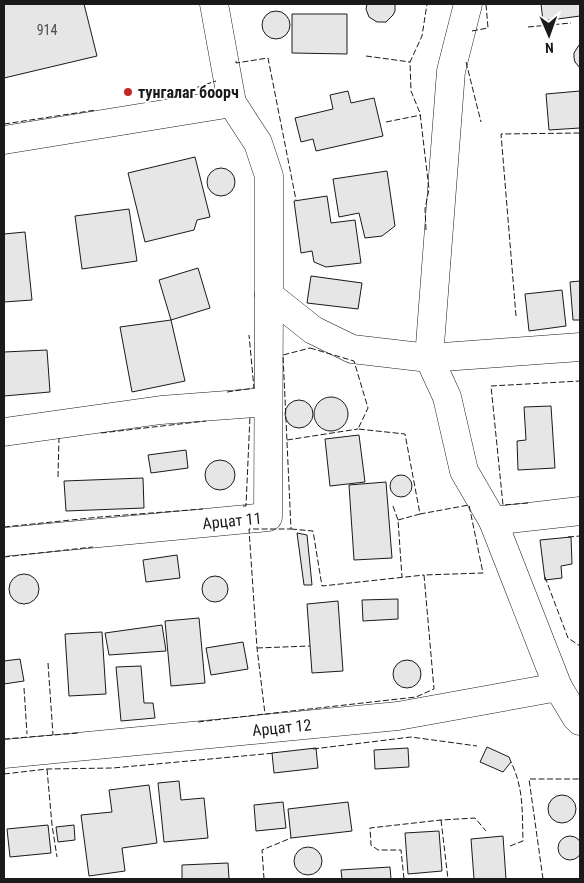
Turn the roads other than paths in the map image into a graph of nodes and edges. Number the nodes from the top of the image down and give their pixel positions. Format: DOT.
graph roads {
  1 [pos="214,4"];
  2 [pos="468,4"];
  3 [pos="232,103"];
  4 [pos="4,140"];
  5 [pos="269,295"];
  6 [pos="580,347"];
  7 [pos="429,358"];
  8 [pos="268,402"];
  9 [pos="4,432"];
  10 [pos="580,512"];
  11 [pos="493,521"];
  12 [pos="4,542"];
  13 [pos="558,688"];
  14 [pos="580,721"];
  15 [pos="4,754"];
  1 -- 3 [label="street"];
  2 -- 7 [label="street"];
  3 -- 4 [label="street"];
  3 -- 5 [label="street, Арцат 11"];
  5 -- 7 [label="street"];
  5 -- 8 [label="street, Арцат 11"];
  6 -- 7 [label="street"];
  7 -- 11 [label="street"];
  8 -- 9 [label="street"];
  8 -- 12 [label="street, Арцат 11"];
  10 -- 11 [label="street"];
  11 -- 13 [label="street"];
  13 -- 14 [label="street"];
  13 -- 15 [label="street, Арцат 12"];
}
